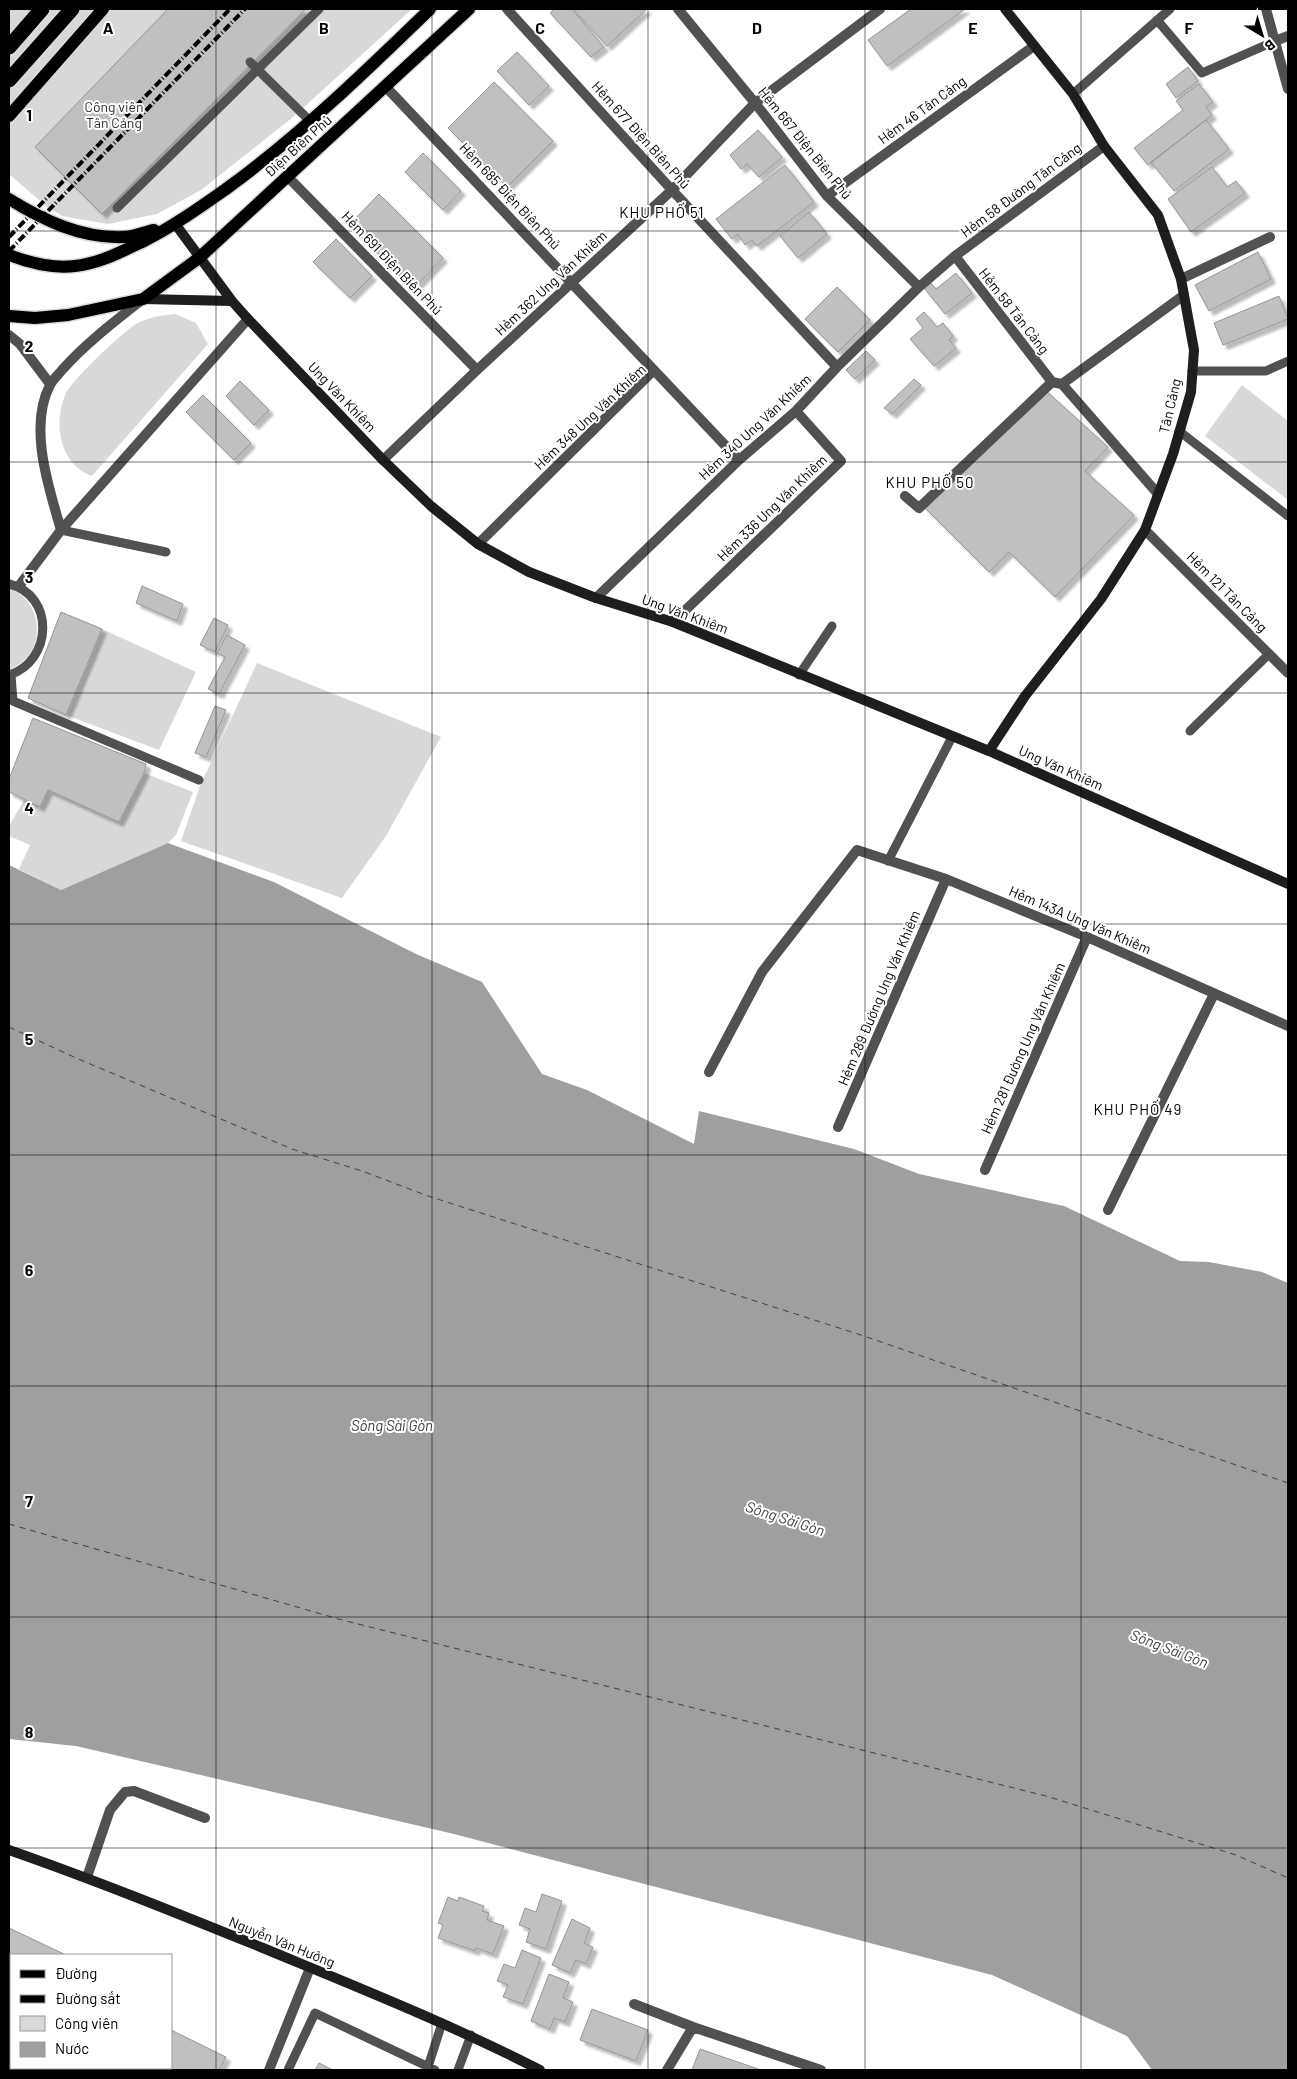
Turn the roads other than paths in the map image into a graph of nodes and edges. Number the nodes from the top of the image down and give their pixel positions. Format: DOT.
graph roads {
  1 [pos="42,9"];
  2 [pos="72,9"];
  3 [pos="103,9"];
  4 [pos="319,9"];
  5 [pos="430,9"];
  6 [pos="469,9"];
  7 [pos="507,9"];
  8 [pos="680,9"];
  9 [pos="880,9"];
  10 [pos="1005,9"];
  11 [pos="1170,9"];
  12 [pos="1266,9"];
  13 [pos="1157,20"];
  14 [pos="1288,36"];
  15 [pos="1275,41"];
  16 [pos="1034,46"];
  17 [pos="9,47"];
  18 [pos="250,62"];
  19 [pos="257,69"];
  20 [pos="9,80"];
  21 [pos="385,86"];
  22 [pos="1288,89"];
  23 [pos="1073,94"];
  24 [pos="755,103"];
  25 [pos="9,116"];
  26 [pos="310,121"];
  27 [pos="1104,146"];
  28 [pos="287,176"];
  29 [pos="672,190"];
  30 [pos="827,196"];
  31 [pos="9,199"];
  32 [pos="117,208"];
  33 [pos="176,225"];
  34 [pos="1270,237"];
  35 [pos="9,255"];
  36 [pos="955,256"];
  37 [pos="199,258"];
  38 [pos="1181,279"];
  39 [pos="572,283"];
  40 [pos="919,287"];
  41 [pos="1184,296"];
  42 [pos="143,299"];
  43 [pos="232,302"];
  44 [pos="9,316"];
  45 [pos="248,319"];
  46 [pos="9,334"];
  47 [pos="1288,361"];
  48 [pos="837,367"];
  49 [pos="477,370"];
  50 [pos="654,370"];
  51 [pos="1192,371"];
  52 [pos="1052,382"];
  53 [pos="50,384"];
  54 [pos="1062,384"];
  55 [pos="796,411"];
  56 [pos="1179,431"];
  57 [pos="383,460"];
  58 [pos="739,460"];
  59 [pos="1158,494"];
  60 [pos="905,496"];
  61 [pos="1288,516"];
  62 [pos="61,530"];
  63 [pos="1145,530"];
  64 [pos="478,544"];
  65 [pos="166,552"];
  66 [pos="14,585"];
  67 [pos="596,598"];
  68 [pos="673,622"];
  69 [pos="832,626"];
  70 [pos="1270,654"];
  71 [pos="1288,674"];
  72 [pos="10,675"];
  73 [pos="800,675"];
  74 [pos="1190,731"];
  75 [pos="952,737"];
  76 [pos="989,751"];
  77 [pos="199,780"];
  78 [pos="888,861"];
  79 [pos="946,879"];
  80 [pos="1288,884"];
  81 [pos="1087,937"];
  82 [pos="1214,994"];
  83 [pos="1288,1026"];
  84 [pos="709,1072"];
  85 [pos="838,1127"];
  86 [pos="985,1170"];
  87 [pos="1108,1210"];
  88 [pos="206,1818"];
  89 [pos="9,1850"];
  90 [pos="87,1877"];
  91 [pos="310,1968"];
  92 [pos="634,2004"];
  93 [pos="442,2023"];
  94 [pos="693,2027"];
  95 [pos="471,2035"];
  96 [pos="431,2069"];
  97 [pos="269,2070"];
  98 [pos="288,2070"];
  99 [pos="458,2070"];
  100 [pos="540,2070"];
  101 [pos="667,2070"];
  102 [pos="820,2070"];
  1 -- 17 [label="highway"];
  2 -- 20 [label="highway"];
  3 -- 25 [label="main road"];
  4 -- 19 [label="lane"];
  5 -- 26 [label="main road, Điện Biên Phủ"];
  6 -- 21 [label="main road, Điện Biên Phủ"];
  7 -- 29 [label="street, Hẻm 677 Điện Biên Phủ"];
  8 -- 24 [label="street, Hẻm 667 Điện Biên Phủ"];
  9 -- 24 [label="street, Hẻm 362 Ung Văn Khiêm"];
  10 -- 16 [label="main road, Tân Cảng"];
  11 -- 13 [label="lane"];
  12 -- 15 [label="street"];
  13 -- 15 [label="lane"];
  13 -- 23 [label="lane"];
  14 -- 15 [label="street"];
  15 -- 22 [label="street"];
  16 -- 23 [label="main road, Tân Cảng"];
  16 -- 30 [label="street, Hẻm 46 Tân Cảng"];
  18 -- 19 [label="lane"];
  19 -- 26 [label="lane"];
  19 -- 32 [label="lane"];
  21 -- 28 [label="main road, Điện Biên Phủ"];
  21 -- 39 [label="street, Hẻm 685 Điện Biên Phủ"];
  23 -- 27 [label="main road, Tân Cảng"];
  24 -- 29 [label="street, Hẻm 362 Ung Văn Khiêm"];
  24 -- 30 [label="street, Hẻm 667 Điện Biên Phủ"];
  26 -- 33 [label="main road, Điện Biên Phủ"];
  27 -- 36 [label="street, Hẻm 58 Đường Tân Cảng"];
  27 -- 38 [label="main road, Tân Cảng"];
  28 -- 37 [label="main road, Điện Biên Phủ"];
  28 -- 49 [label="street, Hẻm 691 Điện Biên Phủ"];
  29 -- 39 [label="street, Hẻm 362 Ung Văn Khiêm"];
  29 -- 48 [label="street, Hẻm 677 Điện Biên Phủ"];
  30 -- 40 [label="street, Hẻm 667 Điện Biên Phủ"];
  31 -- 33 [label="main road"];
  33 -- 35 [label="main road"];
  33 -- 37 [label="main road, Ung Văn Khiêm"];
  34 -- 38 [label="street"];
  36 -- 40 [label="street, Hẻm 340 Ung Văn Khiêm"];
  36 -- 52 [label="street, Hẻm 58 Tân Cảng"];
  37 -- 42 [label="main road, Điện Biên Phủ"];
  37 -- 43 [label="main road, Ung Văn Khiêm"];
  38 -- 41 [label="main road, Tân Cảng"];
  39 -- 49 [label="street, Hẻm 362 Ung Văn Khiêm"];
  39 -- 50 [label="street, Hẻm 685 Điện Biên Phủ"];
  40 -- 48 [label="street, Hẻm 340 Ung Văn Khiêm"];
  41 -- 51 [label="main road, Tân Cảng"];
  41 -- 54 [label="street"];
  42 -- 43 [label="main road"];
  42 -- 44 [label="main road"];
  42 -- 53 [label="street"];
  43 -- 45 [label="main road, Ung Văn Khiêm"];
  45 -- 57 [label="main road, Ung Văn Khiêm"];
  45 -- 62 [label="street"];
  46 -- 53 [label="street"];
  47 -- 51 [label="lane"];
  48 -- 55 [label="street, Hẻm 340 Ung Văn Khiêm"];
  49 -- 57 [label="street, Hẻm 362 Ung Văn Khiêm"];
  50 -- 58 [label="street, Hẻm 348 Ung Văn Khiêm"];
  50 -- 64 [label="street, Hẻm 348 Ung Văn Khiêm"];
  51 -- 56 [label="main road, Tân Cảng"];
  52 -- 54 [label="street"];
  52 -- 60 [label="street"];
  53 -- 62 [label="street"];
  54 -- 59 [label="street"];
  55 -- 58 [label="street, Hẻm 340 Ung Văn Khiêm"];
  55 -- 68 [label="street, Hẻm 336 Ung Văn Khiêm"];
  56 -- 59 [label="main road, Tân Cảng"];
  56 -- 61 [label="lane"];
  57 -- 64 [label="main road, Ung Văn Khiêm"];
  58 -- 67 [label="street, Hẻm 340 Ung Văn Khiêm"];
  59 -- 63 [label="main road, Tân Cảng"];
  62 -- 65 [label="lane"];
  62 -- 66 [label="street"];
  63 -- 70 [label="street, Hẻm 121 Tân Cảng"];
  63 -- 76 [label="main road, Tân Cảng"];
  64 -- 67 [label="main road, Ung Văn Khiêm"];
  66 -- 72 [label="lane"];
  67 -- 68 [label="main road, Ung Văn Khiêm"];
  68 -- 73 [label="main road, Ung Văn Khiêm"];
  69 -- 73 [label="lane"];
  70 -- 71 [label="street, Hẻm 121 Tân Cảng"];
  70 -- 74 [label="lane"];
  72 -- 77 [label="lane"];
  73 -- 75 [label="main road, Ung Văn Khiêm"];
  75 -- 76 [label="main road, Ung Văn Khiêm"];
  75 -- 78 [label="lane"];
  76 -- 80 [label="main road, Ung Văn Khiêm"];
  78 -- 79 [label="street, Hẻm 143A Ung Văn Khiêm"];
  78 -- 84 [label="street, Hẻm 143A Ung Văn Khiêm"];
  79 -- 81 [label="street, Hẻm 143A Ung Văn Khiêm"];
  79 -- 85 [label="street, Hẻm 289 Đường Ung Văn Khiêm"];
  81 -- 82 [label="street, Hẻm 143A Ung Văn Khiêm"];
  81 -- 86 [label="street, Hẻm 281 Đường Ung Văn Khiêm"];
  82 -- 83 [label="street, Hẻm 143A Ung Văn Khiêm"];
  82 -- 87 [label="street"];
  88 -- 90 [label="street"];
  89 -- 90 [label="main road, Nguyễn Văn Hưởng"];
  90 -- 91 [label="main road, Nguyễn Văn Hưởng"];
  91 -- 93 [label="main road, Nguyễn Văn Hưởng"];
  91 -- 97 [label="street"];
  92 -- 94 [label="street"];
  93 -- 95 [label="main road, Nguyễn Văn Hưởng"];
  93 -- 96 [label="lane"];
  94 -- 101 [label="street"];
  94 -- 102 [label="street"];
  95 -- 99 [label="lane"];
  95 -- 100 [label="main road, Nguyễn Văn Hưởng"];
  96 -- 98 [label="lane"];
}
